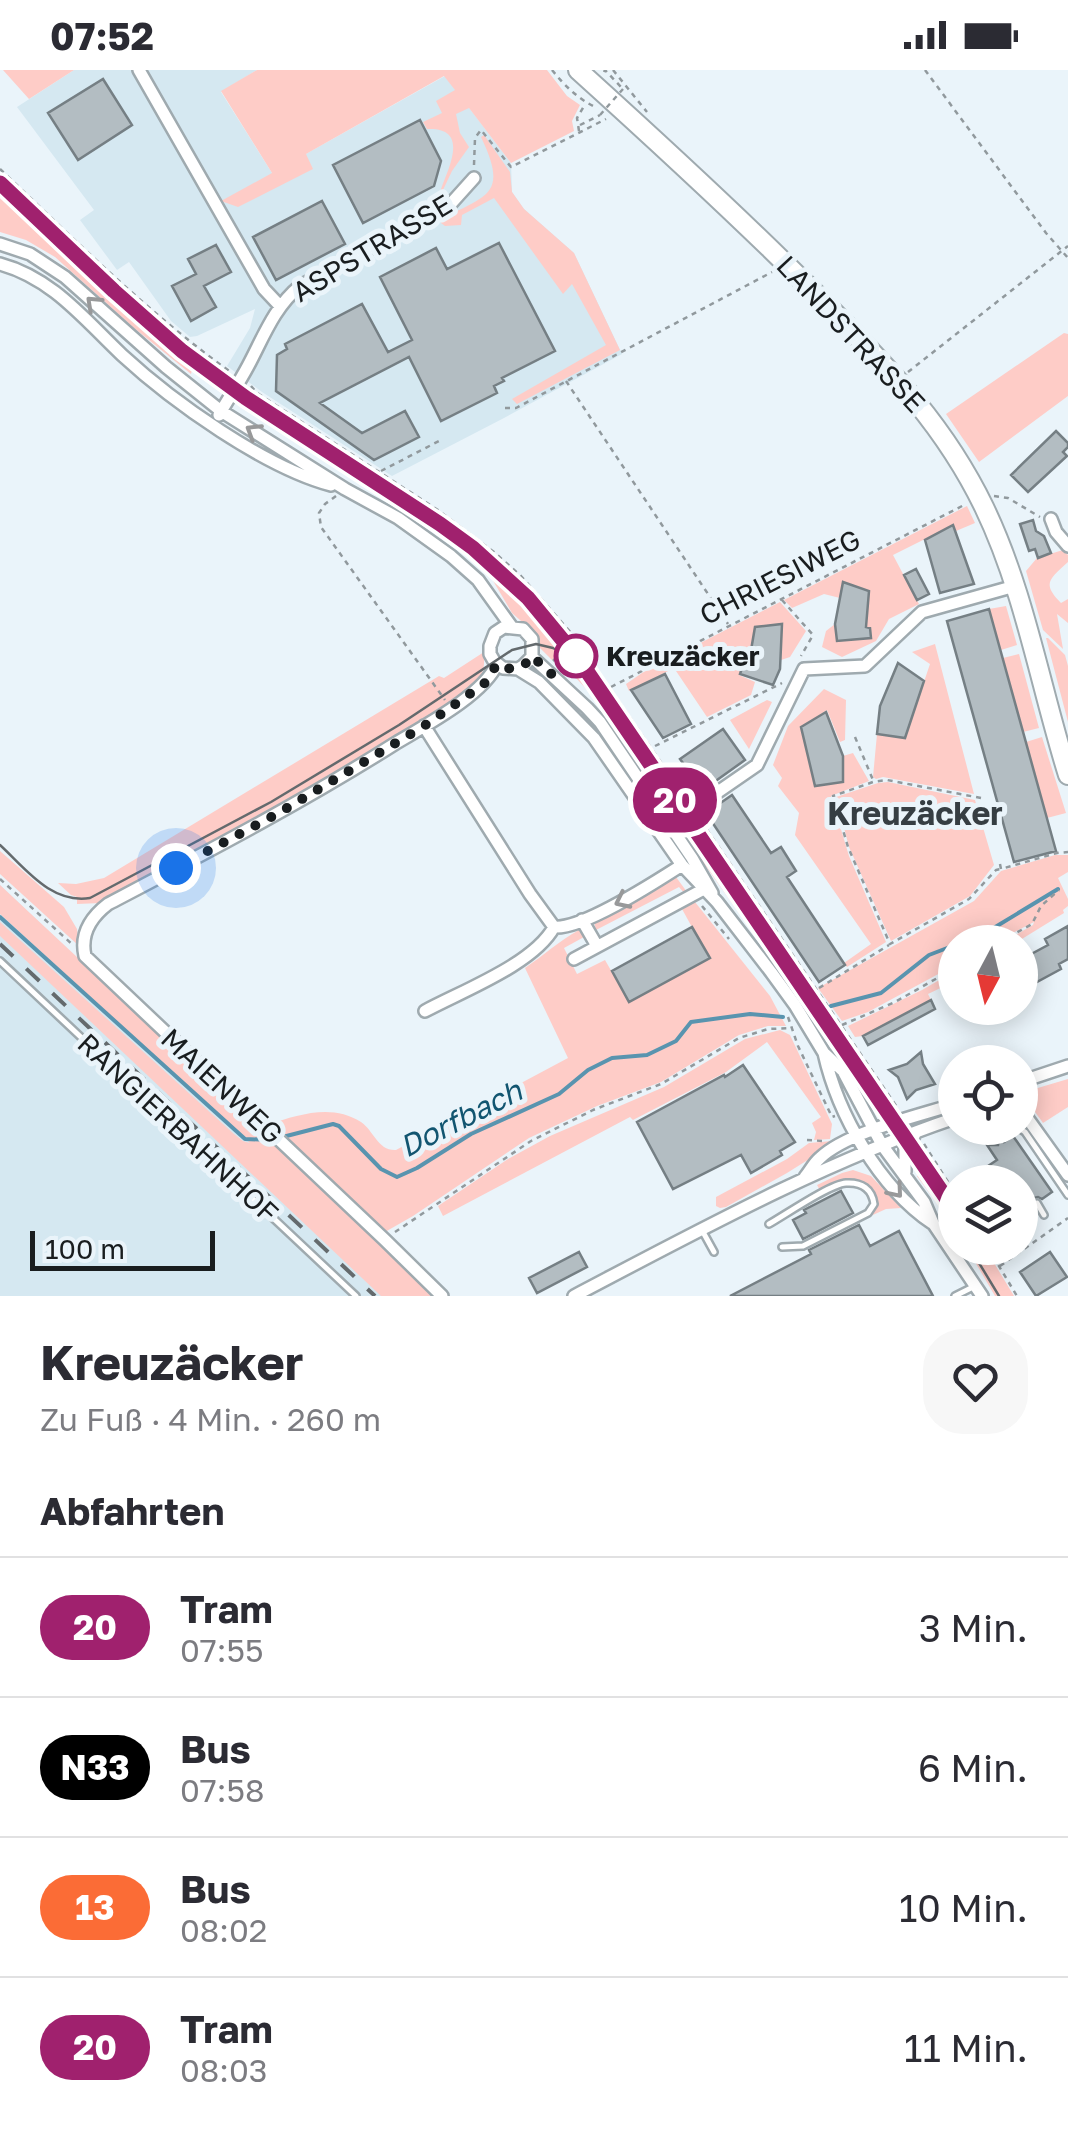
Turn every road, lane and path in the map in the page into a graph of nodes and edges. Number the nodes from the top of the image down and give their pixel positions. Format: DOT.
graph roads {
  1 [pos="138,70"];
  2 [pos="552,70"];
  3 [pos="578,70"];
  4 [pos="925,70"];
  5 [pos="604,72"];
  6 [pos="586,103"];
  7 [pos="578,126"];
  8 [pos="579,132"];
  9 [pos="0,169"];
  10 [pos="474,178"];
  11 [pos="0,244"];
  12 [pos="1068,246"];
  13 [pos="1061,252"];
  14 [pos="1068,258"];
  15 [pos="0,264"];
  16 [pos="786,264"];
  17 [pos="280,306"];
  18 [pos="227,369"];
  19 [pos="899,379"];
  20 [pos="566,381"];
  21 [pos="505,408"];
  22 [pos="221,412"];
  23 [pos="213,424"];
  24 [pos="441,440"];
  25 [pos="380,472"];
  26 [pos="345,489"];
  27 [pos="993,496"];
  28 [pos="970,502"];
  29 [pos="1051,519"];
  30 [pos="1068,546"];
  31 [pos="1015,586"];
  32 [pos="490,596"];
  33 [pos="781,599"];
  34 [pos="511,626"];
  35 [pos="729,626"];
  36 [pos="495,634"];
  37 [pos="532,656"];
  38 [pos="798,660"];
  39 [pos="497,664"];
  40 [pos="518,669"];
  41 [pos="788,680"];
  42 [pos="610,687"];
  43 [pos="609,693"];
  44 [pos="451,708"];
  45 [pos="424,726"];
  46 [pos="855,737"];
  47 [pos="652,748"];
  48 [pos="1068,775"];
  49 [pos="874,782"];
  50 [pos="671,785"];
  51 [pos="981,798"];
  52 [pos="697,815"];
  53 [pos="670,825"];
  54 [pos="1068,852"];
  55 [pos="682,864"];
  56 [pos="0,878"];
  57 [pos="704,890"];
  58 [pos="1059,890"];
  59 [pos="716,902"];
  60 [pos="582,920"];
  61 [pos="1030,925"];
  62 [pos="555,927"];
  63 [pos="890,944"];
  64 [pos="598,946"];
  65 [pos="85,956"];
  66 [pos="574,959"];
  67 [pos="0,961"];
  68 [pos="938,978"];
  69 [pos="818,992"];
  70 [pos="425,1011"];
  71 [pos="839,1024"];
  72 [pos="824,1053"];
  73 [pos="1068,1066"];
  74 [pos="1038,1076"];
  75 [pos="938,1109"];
  76 [pos="907,1113"];
  77 [pos="832,1117"];
  78 [pos="938,1127"];
  79 [pos="874,1130"];
  80 [pos="1038,1133"];
  81 [pos="921,1136"];
  82 [pos="858,1137"];
  83 [pos="807,1140"];
  84 [pos="830,1140"];
  85 [pos="882,1145"];
  86 [pos="1034,1145"];
  87 [pos="866,1152"];
  88 [pos="938,1168"];
  89 [pos="1068,1175"];
  90 [pos="804,1178"];
  91 [pos="906,1178"];
  92 [pos="1068,1194"];
  93 [pos="1038,1206"];
  94 [pos="1044,1215"];
  95 [pos="1068,1218"];
  96 [pos="769,1224"];
  97 [pos="932,1224"];
  98 [pos="701,1230"];
  99 [pos="386,1240"];
  100 [pos="782,1247"];
  101 [pos="714,1252"];
  102 [pos="1000,1266"];
  103 [pos="979,1291"];
  104 [pos="356,1296"];
  105 [pos="442,1296"];
  106 [pos="574,1296"];
  107 [pos="954,1296"];
  108 [pos="1016,1296"];
  1 -- 17 [label="street"];
  2 -- 6 [label="path"];
  3 -- 16 [label="main road, LANDSTRASSE"];
  4 -- 13 [label="path"];
  5 -- 7 [label="path, bridge"];
  6 -- 7 [label="path"];
  6 -- 8 [label="path"];
  7 -- 8 [label="path"];
  8 -- 10 [label="path"];
  9 -- 18 [label="path"];
  10 -- 17 [label="street, ASPSTRASSE"];
  22 -- 11 [label="street, one-way"];
  12 -- 13 [label="path"];
  13 -- 14 [label="path"];
  13 -- 19 [label="path"];
  15 -- 23 [label="street"];
  16 -- 19 [label="main road, LANDSTRASSE"];
  16 -- 20 [label="path"];
  17 -- 22 [label="street, ASPSTRASSE"];
  19 -- 31 [label="main road, LANDSTRASSE"];
  20 -- 21 [label="path"];
  20 -- 35 [label="path"];
  22 -- 23 [label="street, ASPSTRASSE"];
  26 -- 22 [label="street, one-way"];
  23 -- 26 [label="street"];
  24 -- 25 [label="path"];
  26 -- 32 [label="street"];
  26 -- 44 [label="path"];
  27 -- 29 [label="path"];
  28 -- 33 [label="path, CHRIESIWEG"];
  29 -- 30 [label="street"];
  31 -- 48 [label="main road, LANDSTRASSE"];
  31 -- 53 [label="street"];
  32 -- 34 [label="street"];
  32 -- 36 [label="street"];
  33 -- 35 [label="path, CHRIESIWEG"];
  33 -- 38 [label="path"];
  34 -- 36 [label="street"];
  34 -- 37 [label="street"];
  35 -- 42 [label="path, CHRIESIWEG"];
  36 -- 39 [label="street"];
  37 -- 40 [label="street"];
  37 -- 53 [label="street"];
  39 -- 40 [label="street"];
  39 -- 44 [label="street"];
  40 -- 55 [label="street"];
  41 -- 47 [label="path"];
  43 -- 50 [label="path"];
  44 -- 45 [label="street"];
  45 -- 62 [label="street"];
  45 -- 65 [label="street"];
  46 -- 49 [label="path"];
  49 -- 51 [label="path"];
  49 -- 63 [label="path"];
  52 -- 69 [label="path"];
  53 -- 59 [label="street"];
  54 -- 63 [label="path"];
  55 -- 57 [label="street"];
  55 -- 60 [label="street, one-way"];
  56 -- 65 [label="path"];
  57 -- 59 [label="street"];
  57 -- 64 [label="street"];
  58 -- 61 [label="path"];
  59 -- 72 [label="street"];
  60 -- 62 [label="street"];
  60 -- 64 [label="street"];
  62 -- 70 [label="street"];
  63 -- 69 [label="path"];
  64 -- 66 [label="street"];
  65 -- 99 [label="street, MAIENWEG"];
  67 -- 104 [label="lane, RANGIERBAHNHOF"];
  68 -- 71 [label="path"];
  69 -- 71 [label="path"];
  71 -- 76 [label="path"];
  72 -- 79 [label="street"];
  72 -- 82 [label="street"];
  73 -- 74 [label="street"];
  75 -- 79 [label="street"];
  77 -- 99 [label="path"];
  78 -- 81 [label="street"];
  79 -- 82 [label="street"];
  79 -- 85 [label="street"];
  80 -- 89 [label="street"];
  81 -- 85 [label="street"];
  81 -- 88 [label="path"];
  81 -- 91 [label="street"];
  82 -- 87 [label="street"];
  82 -- 90 [label="street"];
  83 -- 84 [label="path"];
  85 -- 87 [label="street"];
  85 -- 91 [label="street"];
  86 -- 92 [label="lane"];
  87 -- 90 [label="street"];
  87 -- 97 [label="street, one-way"];
  90 -- 98 [label="street"];
  91 -- 97 [label="street"];
  93 -- 94 [label="lane"];
  95 -- 102 [label="path"];
  96 -- 100 [label="lane"];
  97 -- 103 [label="street"];
  98 -- 101 [label="lane"];
  98 -- 106 [label="street"];
  99 -- 105 [label="street, MAIENWEG"];
  102 -- 108 [label="path"];
  103 -- 107 [label="lane"];
}
